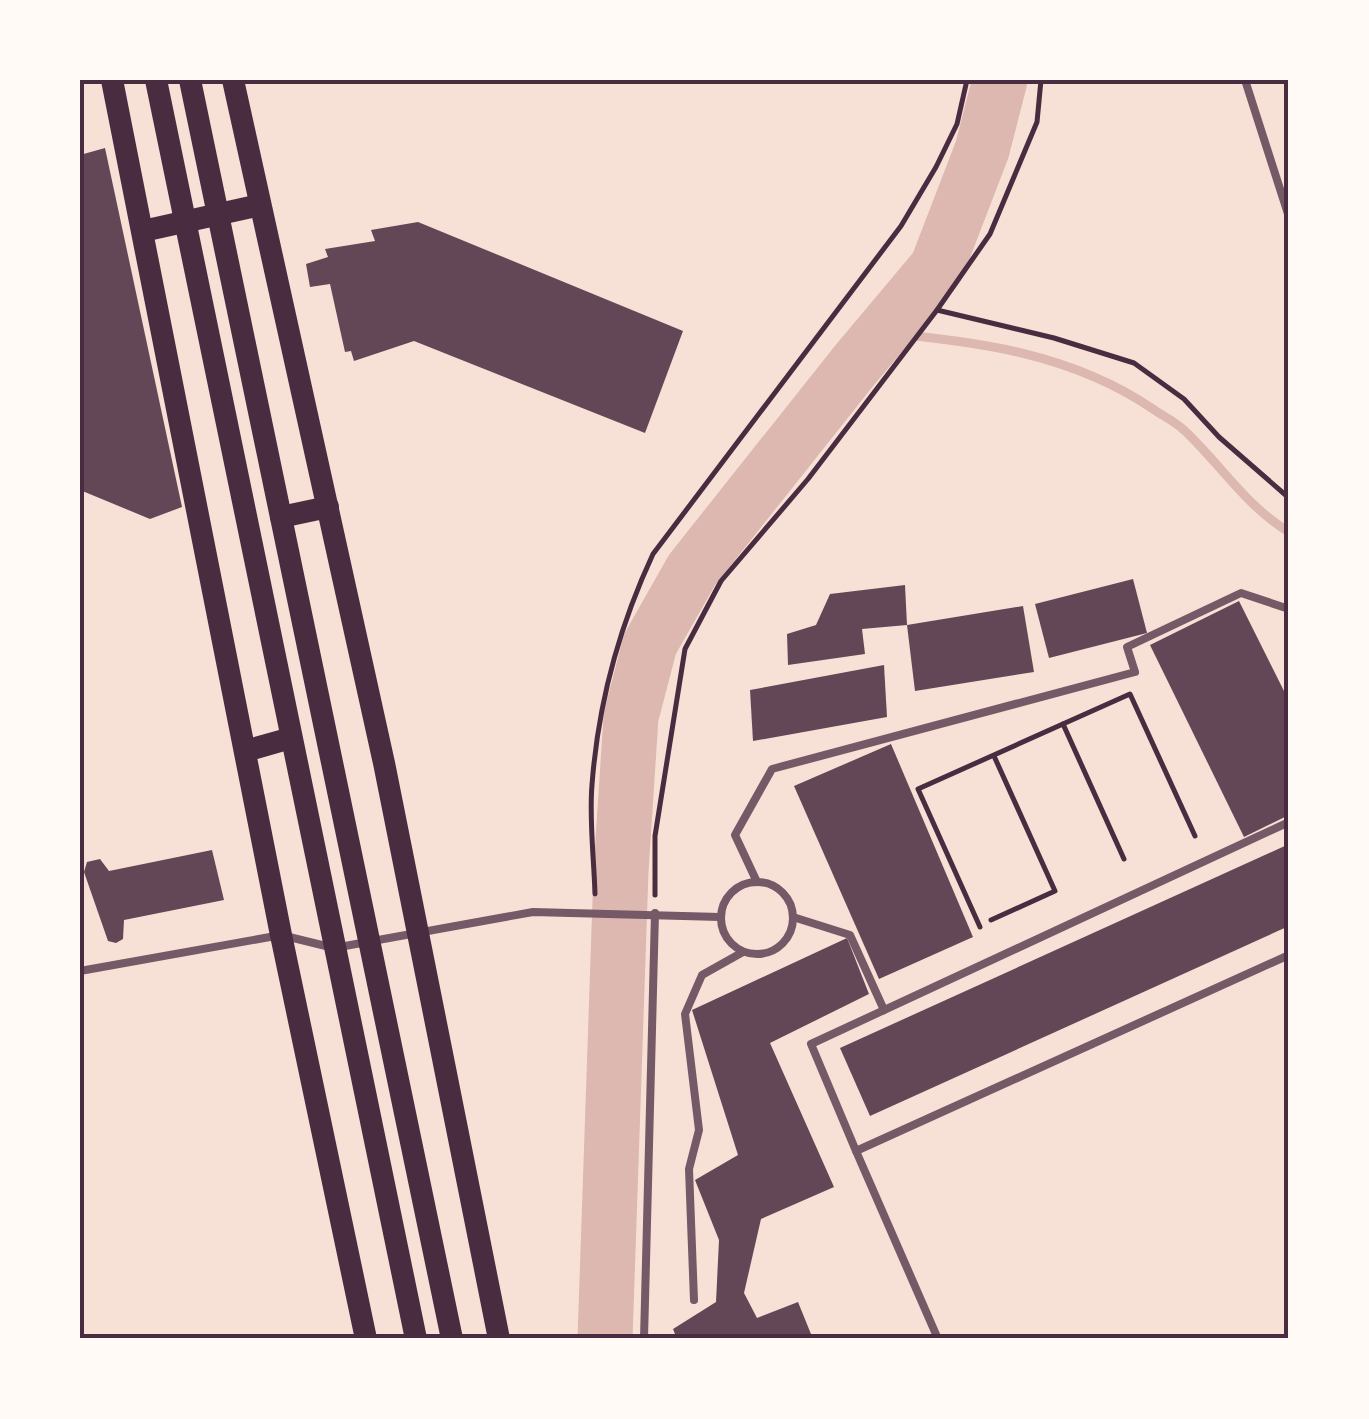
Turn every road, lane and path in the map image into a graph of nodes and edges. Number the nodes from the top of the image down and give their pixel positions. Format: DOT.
graph roads {
  1 [pos="112,80"];
  2 [pos="156,80"];
  3 [pos="190,80"];
  4 [pos="233,80"];
  5 [pos="967,80"];
  6 [pos="1041,80"];
  7 [pos="1245,80"];
  8 [pos="1285,192"];
  9 [pos="260,205"];
  10 [pos="218,214"];
  11 [pos="1289,217"];
  12 [pos="185,222"];
  13 [pos="134,233"];
  14 [pos="937,310"];
  15 [pos="1289,498"];
  16 [pos="328,507"];
  17 [pos="282,517"];
  18 [pos="1289,609"];
  19 [pos="1063,724"];
  20 [pos="291,738"];
  21 [pos="245,751"];
  22 [pos="994,756"];
  23 [pos="1289,822"];
  24 [pos="1195,836"];
  25 [pos="1124,859"];
  26 [pos="757,882"];
  27 [pos="596,913"];
  28 [pos="655,913"];
  29 [pos="720,917"];
  30 [pos="793,917"];
  31 [pos="991,920"];
  32 [pos="980,927"];
  33 [pos="417,932"];
  34 [pos="281,934"];
  35 [pos="370,941"];
  36 [pos="334,948"];
  37 [pos="743,952"];
  38 [pos="1289,955"];
  39 [pos="80,971"];
  40 [pos="884,1010"];
  41 [pos="856,1151"];
  42 [pos="694,1300"];
  43 [pos="366,1339"];
  44 [pos="416,1339"];
  45 [pos="452,1339"];
  46 [pos="498,1339"];
  47 [pos="644,1339"];
  48 [pos="938,1339"];
  1 -- 13 [label="main road"];
  2 -- 12 [label="main road"];
  3 -- 10 [label="main road"];
  4 -- 9 [label="main road"];
  5 -- 27 [label="path"];
  6 -- 14 [label="path"];
  7 -- 8 [label="lane"];
  8 -- 11 [label="lane"];
  9 -- 10 [label="main road"];
  9 -- 16 [label="main road"];
  10 -- 12 [label="main road"];
  10 -- 17 [label="main road"];
  12 -- 13 [label="main road"];
  12 -- 20 [label="main road"];
  13 -- 21 [label="main road"];
  14 -- 15 [label="path"];
  14 -- 28 [label="path"];
  16 -- 17 [label="main road"];
  16 -- 33 [label="main road"];
  17 -- 35 [label="main road"];
  18 -- 26 [label="lane"];
  19 -- 22 [label="path"];
  19 -- 24 [label="path"];
  19 -- 25 [label="path"];
  20 -- 21 [label="main road"];
  20 -- 36 [label="main road"];
  21 -- 34 [label="main road"];
  22 -- 31 [label="path"];
  22 -- 32 [label="path"];
  23 -- 40 [label="lane"];
  26 -- 29 [label="lane"];
  26 -- 30 [label="lane"];
  27 -- 28 [label="lane"];
  27 -- 33 [label="lane"];
  28 -- 29 [label="lane"];
  28 -- 47 [label="lane"];
  29 -- 37 [label="lane"];
  30 -- 37 [label="lane"];
  30 -- 40 [label="lane"];
  33 -- 35 [label="lane"];
  33 -- 46 [label="main road"];
  34 -- 36 [label="lane"];
  34 -- 39 [label="lane"];
  34 -- 43 [label="main road"];
  35 -- 36 [label="lane"];
  35 -- 45 [label="main road"];
  36 -- 44 [label="main road"];
  37 -- 42 [label="lane"];
  38 -- 41 [label="lane"];
  40 -- 41 [label="lane"];
  41 -- 48 [label="lane"];
}
